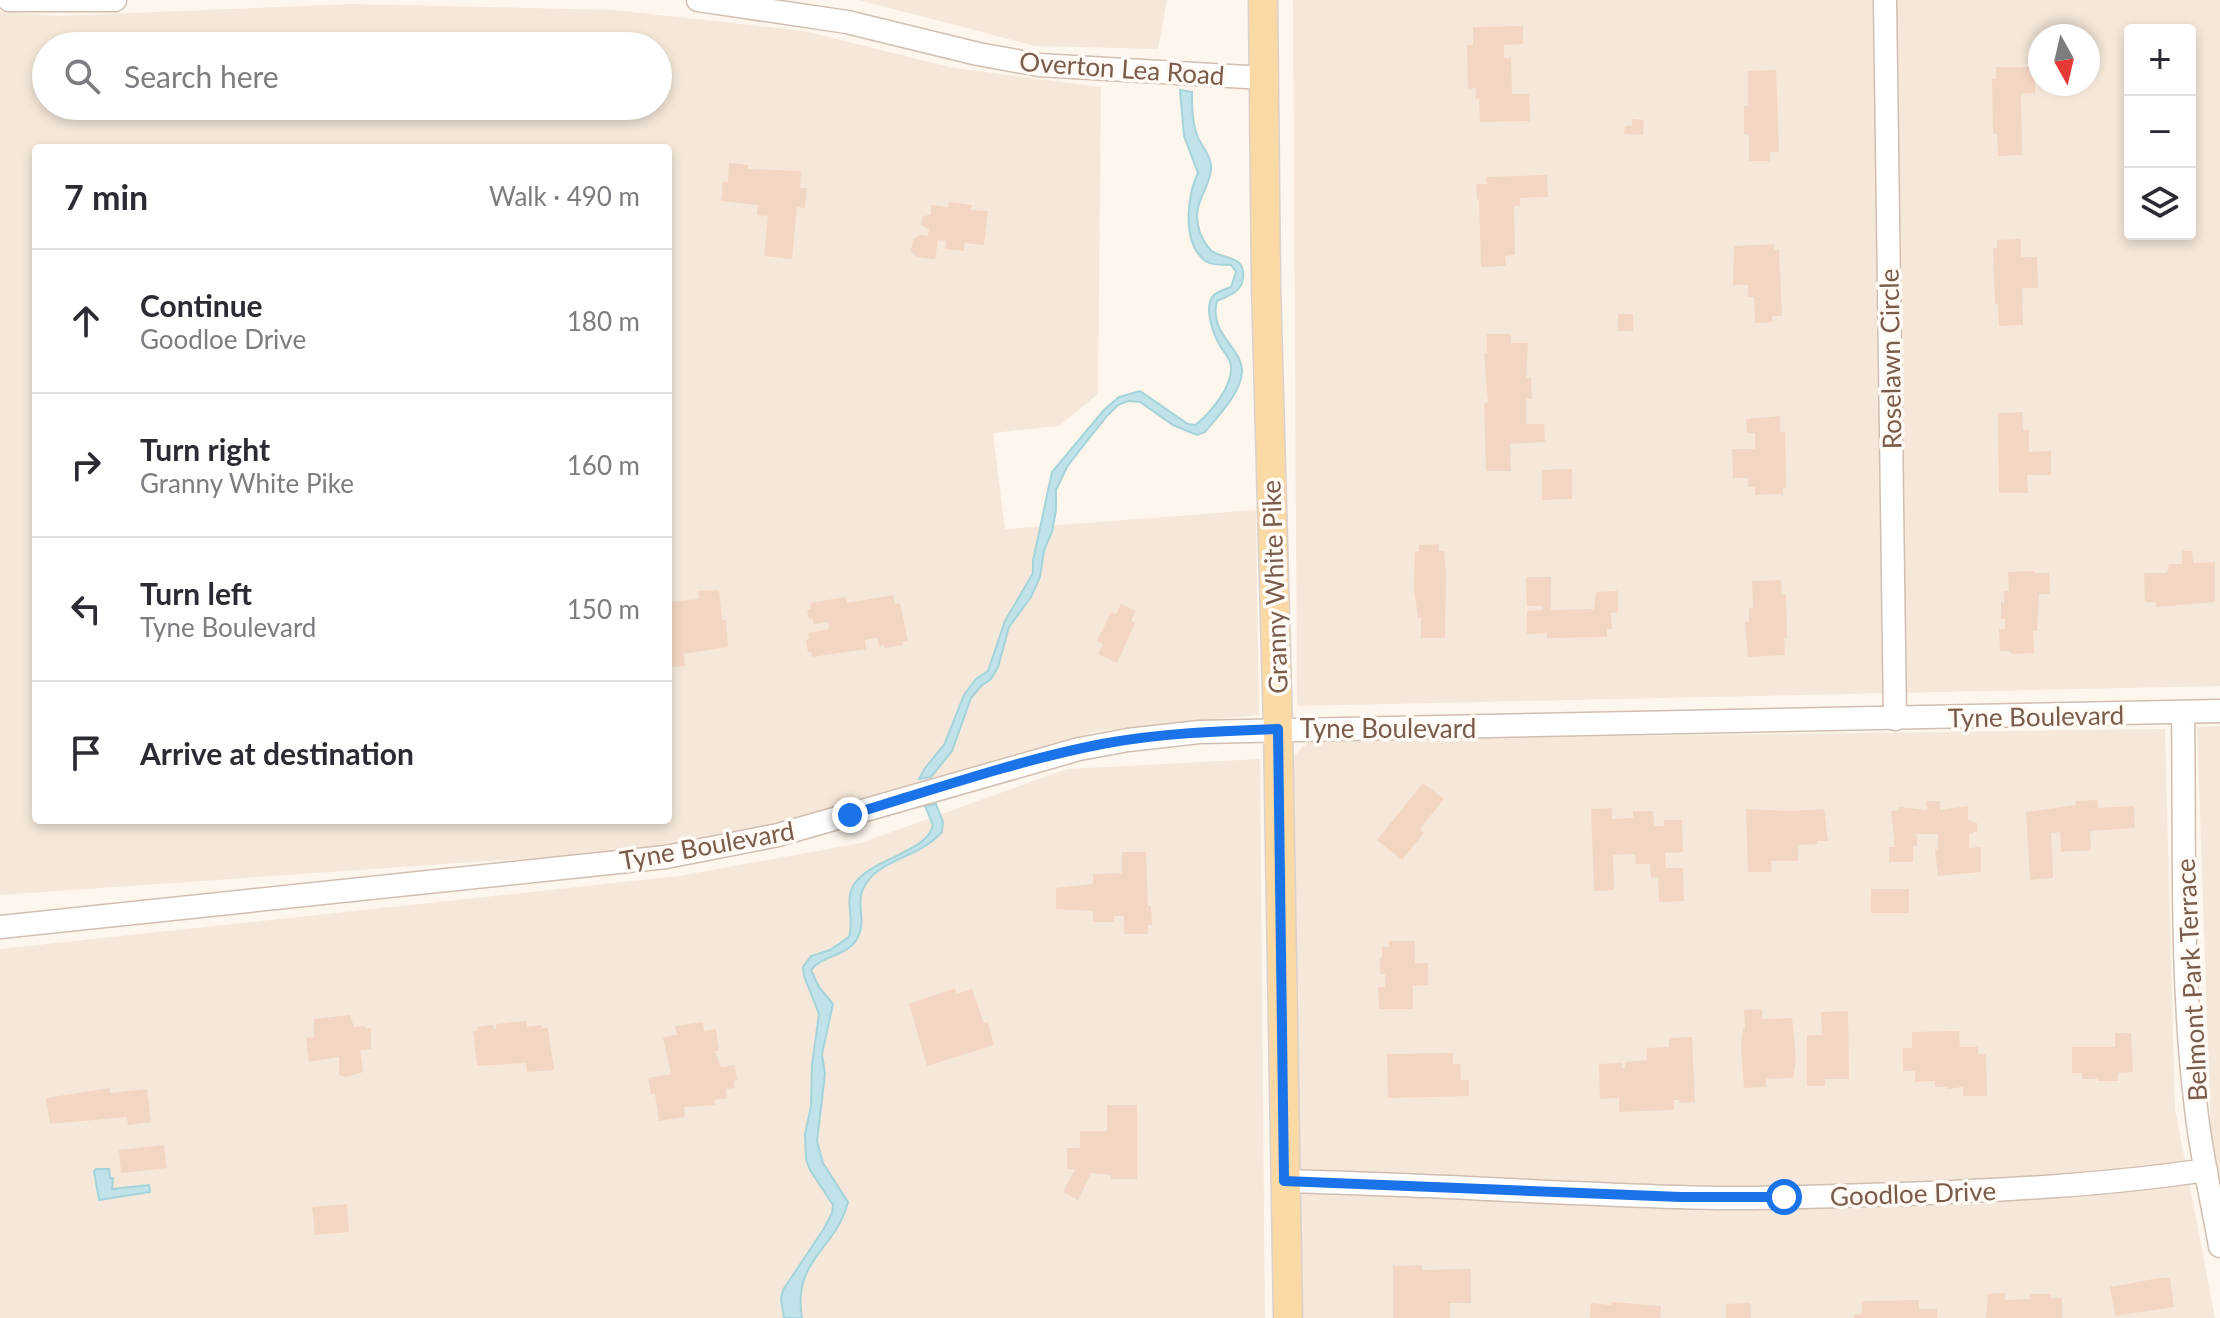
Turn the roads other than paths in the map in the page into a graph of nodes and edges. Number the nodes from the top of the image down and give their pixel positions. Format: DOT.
graph roads {
  1 [pos="9,0"];
  2 [pos="115,0"];
  3 [pos="698,0"];
  4 [pos="1263,0"];
  5 [pos="1885,0"];
  6 [pos="1264,78"];
  7 [pos="2220,711"];
  8 [pos="2183,712"];
  9 [pos="1895,719"];
  10 [pos="1278,729"];
  11 [pos="0,927"];
  12 [pos="2206,1170"];
  13 [pos="1284,1181"];
  14 [pos="2220,1246"];
  15 [pos="1288,1318"];
  1 -- 2 [label="street"];
  3 -- 6 [label="street, Overton Lea Road"];
  4 -- 6 [label="main road, Granny White Pike"];
  5 -- 9 [label="street, Roselawn Circle"];
  6 -- 10 [label="main road, Granny White Pike"];
  7 -- 8 [label="street, Tyne Boulevard"];
  8 -- 9 [label="street, Tyne Boulevard"];
  8 -- 12 [label="street, Belmont Park Terrace"];
  9 -- 10 [label="street, Tyne Boulevard"];
  10 -- 11 [label="street, Tyne Boulevard"];
  10 -- 13 [label="main road, Granny White Pike"];
  12 -- 13 [label="street, Goodloe Drive"];
  12 -- 14 [label="street, Belmont Park Terrace"];
  13 -- 15 [label="main road, Granny White Pike"];
}
